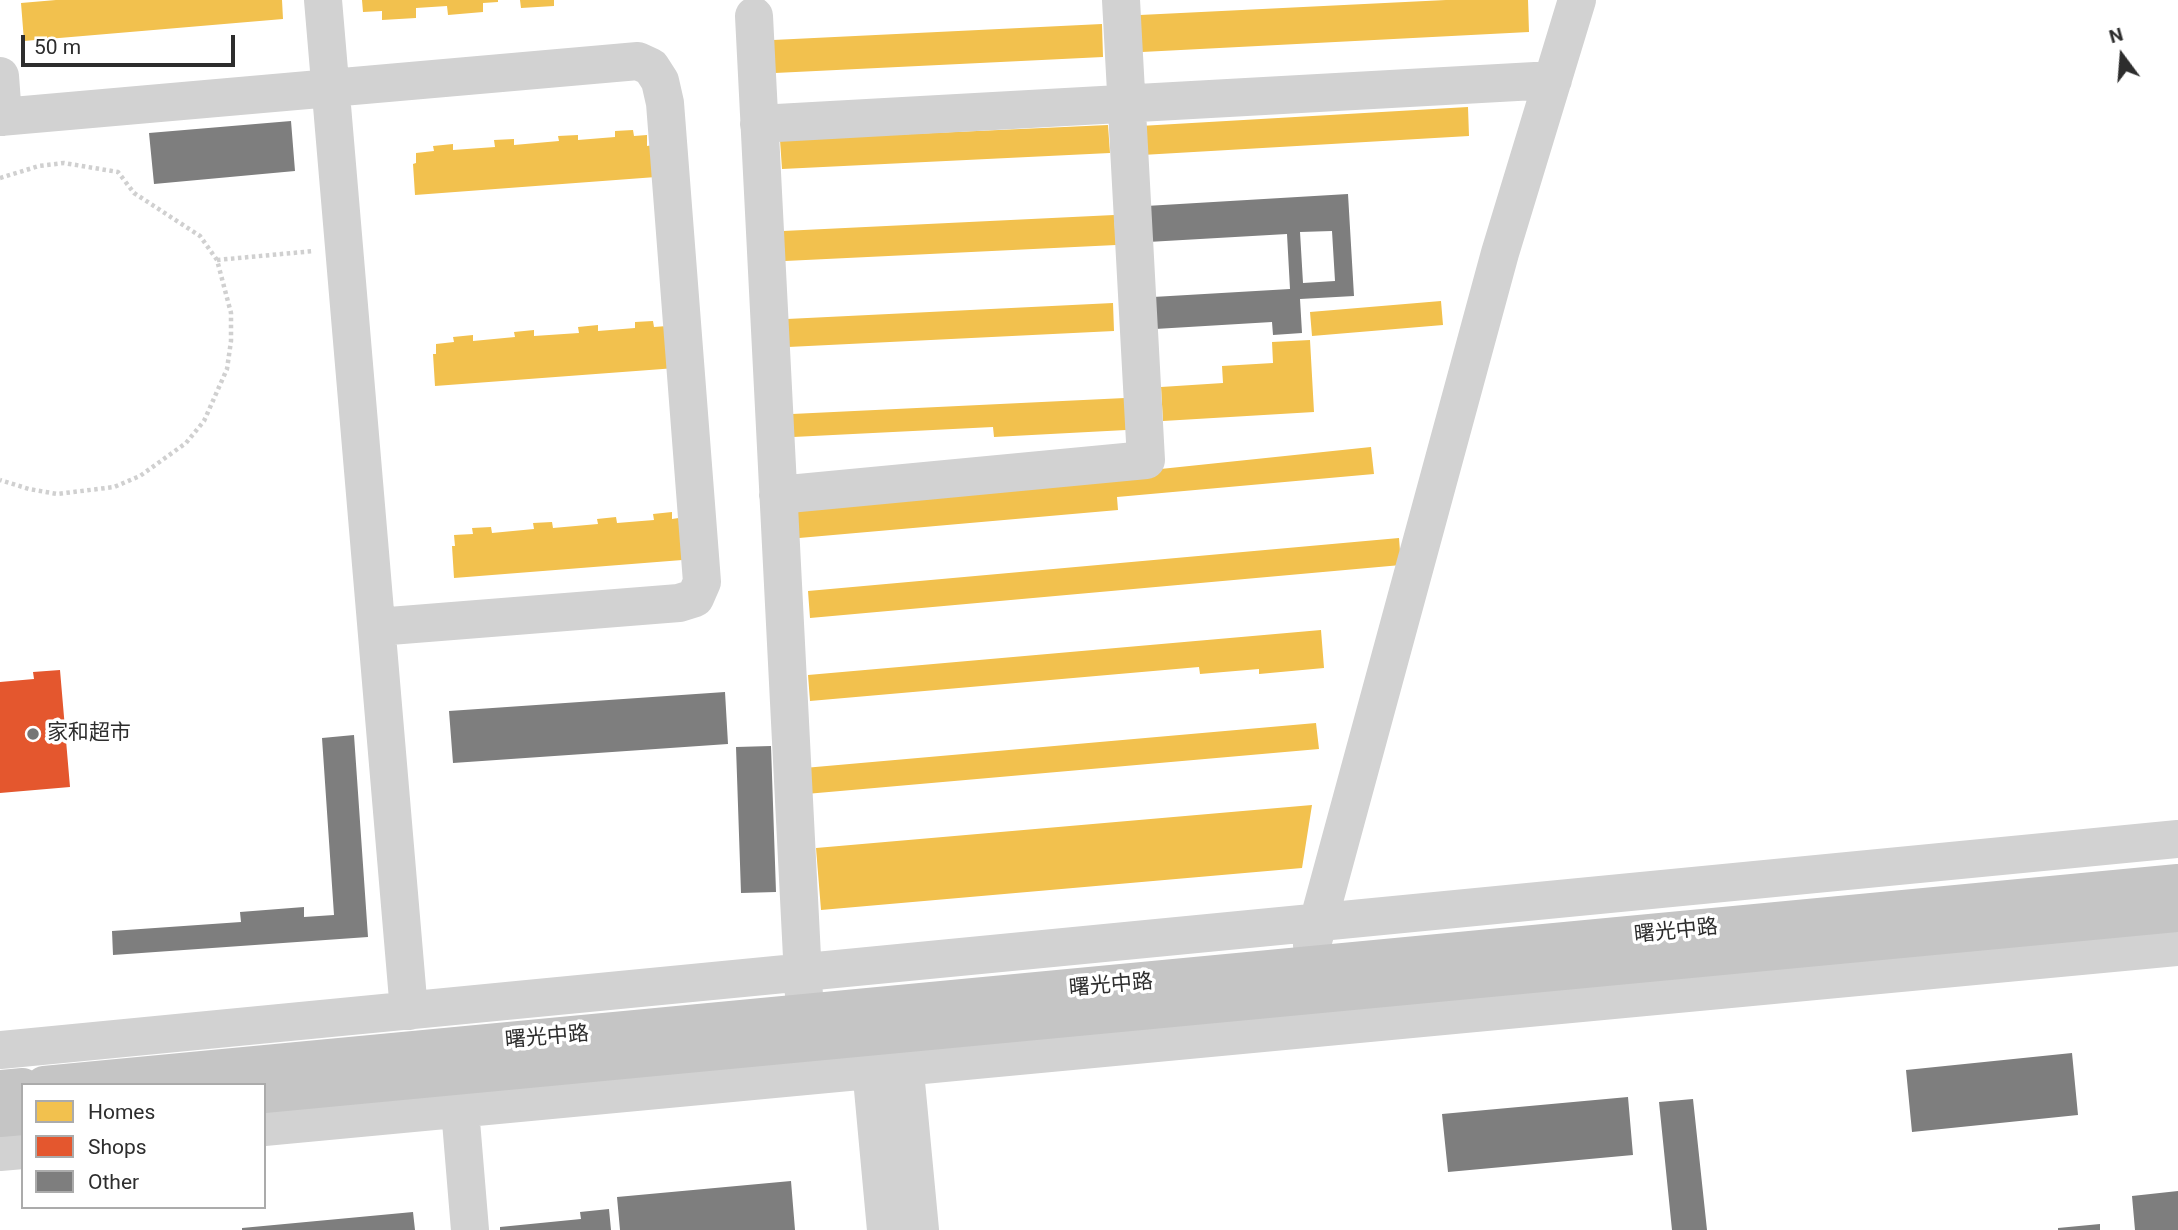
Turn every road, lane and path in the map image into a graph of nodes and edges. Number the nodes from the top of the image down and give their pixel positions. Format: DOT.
graph roads {
  1 [pos="323,0"];
  2 [pos="1121,0"];
  3 [pos="1577,0"];
  4 [pos="754,16"];
  5 [pos="0,76"];
  6 [pos="1553,80"];
  7 [pos="330,88"];
  8 [pos="1127,104"];
  9 [pos="2,117"];
  10 [pos="759,124"];
  11 [pos="0,178"];
  12 [pos="344,249"];
  13 [pos="217,260"];
  14 [pos="0,480"];
  15 [pos="778,495"];
  16 [pos="377,627"];
  17 [pos="2178,839"];
  18 [pos="2178,883"];
  19 [pos="2178,913"];
  20 [pos="1317,922"];
  21 [pos="2178,947"];
  22 [pos="1307,968"];
  23 [pos="803,972"];
  24 [pos="410,1011"];
  25 [pos="805,1014"];
  26 [pos="885,1037"];
  27 [pos="0,1050"];
  28 [pos="65,1083"];
  29 [pos="21,1087"];
  30 [pos="0,1089"];
  31 [pos="458,1092"];
  32 [pos="266,1094"];
  33 [pos="21,1116"];
  34 [pos="0,1118"];
  35 [pos="266,1127"];
  36 [pos="21,1150"];
  37 [pos="0,1152"];
  38 [pos="470,1230"];
  39 [pos="886,1230"];
  40 [pos="920,1230"];
  1 -- 7 [label="street"];
  2 -- 8 [label="street"];
  3 -- 6 [label="street"];
  4 -- 10 [label="street"];
  5 -- 9 [label="street"];
  6 -- 8 [label="street"];
  6 -- 20 [label="street"];
  7 -- 9 [label="street"];
  7 -- 12 [label="street"];
  7 -- 16 [label="street"];
  8 -- 10 [label="street"];
  8 -- 15 [label="street"];
  10 -- 15 [label="street"];
  11 -- 13 [label="path"];
  12 -- 13 [label="path"];
  12 -- 16 [label="street"];
  13 -- 14 [label="path"];
  15 -- 23 [label="street"];
  16 -- 24 [label="street"];
  17 -- 20 [label="street"];
  18 -- 22 [label="main road, 曙光中路"];
  19 -- 26 [label="main road, 曙光中路"];
  20 -- 22 [label="street"];
  20 -- 23 [label="street"];
  21 -- 26 [label="street"];
  22 -- 26 [label="main road, 曙光中路"];
  23 -- 24 [label="street"];
  23 -- 25 [label="street"];
  24 -- 27 [label="street"];
  25 -- 26 [label="main road, 曙光中路"];
  25 -- 28 [label="main road, 曙光中路"];
  26 -- 31 [label="main road, 曙光中路"];
  26 -- 39 [label="street"];
  26 -- 40 [label="street"];
  29 -- 30 [label="main road"];
  31 -- 32 [label="main road, 曙光中路"];
  31 -- 35 [label="street"];
  31 -- 38 [label="street"];
  33 -- 34 [label="main road"];
  36 -- 37 [label="street"];
}
